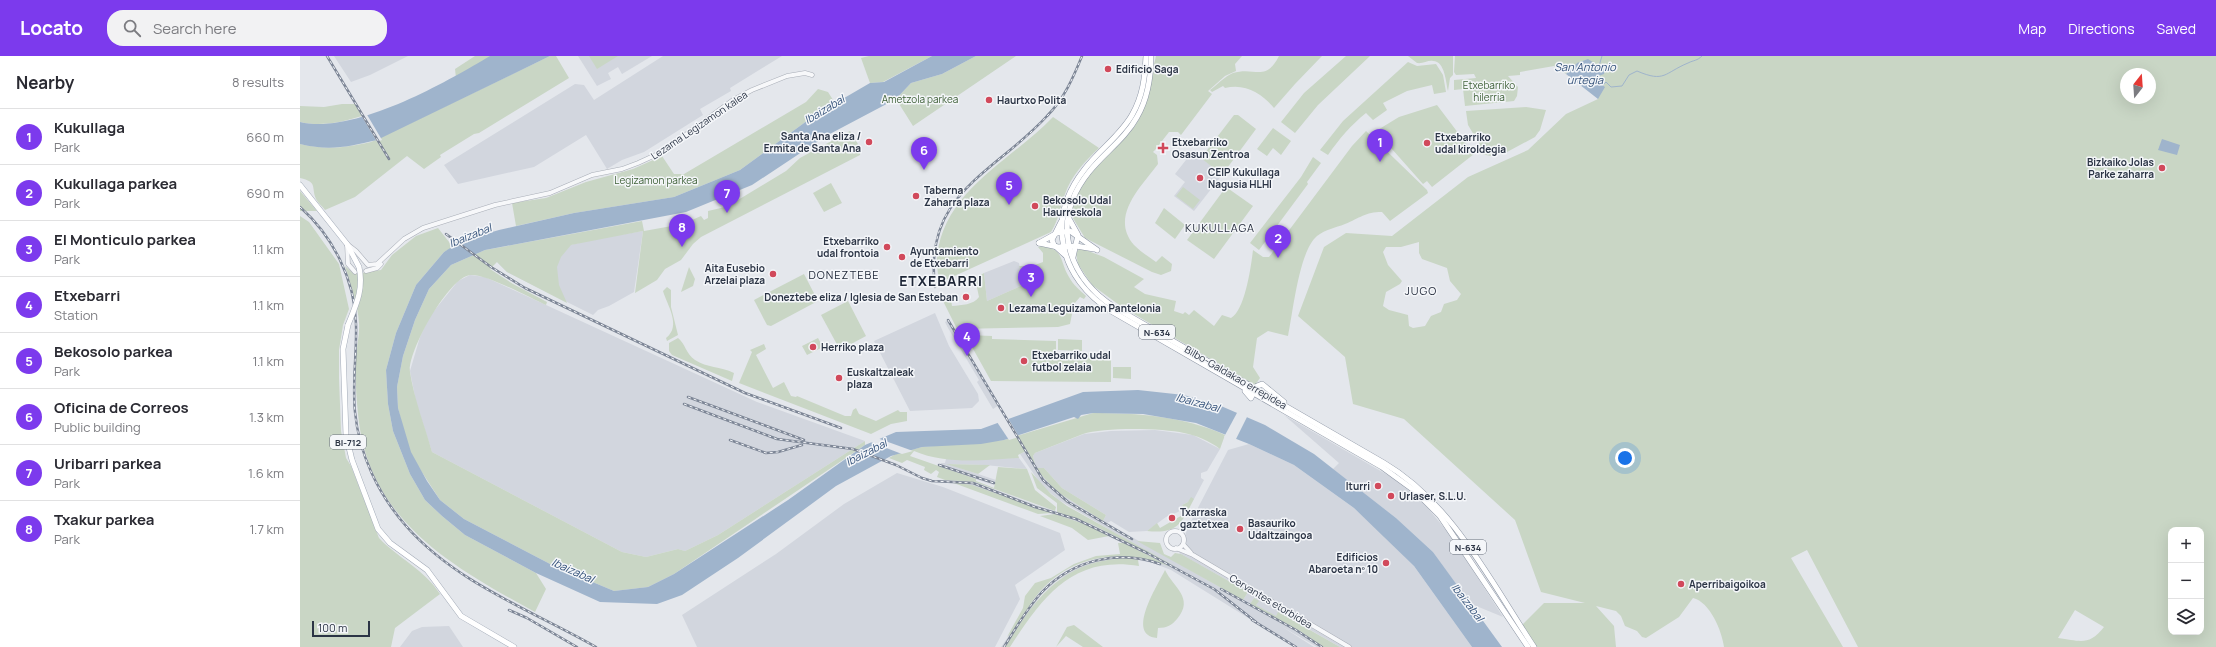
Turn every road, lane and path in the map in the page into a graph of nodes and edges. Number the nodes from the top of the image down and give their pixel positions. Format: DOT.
graph roads {
  1 [pos="1146,56"];
  2 [pos="1151,56"];
  3 [pos="812,75"];
  4 [pos="300,185"];
  5 [pos="1066,217"];
  6 [pos="1065,232"];
  7 [pos="1054,235"];
  8 [pos="1078,235"];
  9 [pos="347,244"];
  10 [pos="1054,245"];
  11 [pos="1076,246"];
  12 [pos="1066,247"];
  13 [pos="387,255"];
  14 [pos="1065,255"];
  15 [pos="1073,260"];
  16 [pos="366,271"];
  17 [pos="355,272"];
  18 [pos="1253,393"];
  19 [pos="1183,544"];
  20 [pos="1176,548"];
  21 [pos="1193,555"];
  22 [pos="514,647"];
  23 [pos="1349,647"];
  24 [pos="1528,647"];
  25 [pos="1534,647"];
  1 -- 5 [label="main road, Bilbo-Galdakao errepidea / N-634"];
  2 -- 5 [label="main road, Bilbo-Galdakao errepidea / N-634"];
  3 -- 13 [label="street, Lezama Legizamon kalea"];
  4 -- 9 [label="main road, BI-712"];
  5 -- 6 [label="main road, Bilbo-Galdakao errepidea / N-634"];
  5 -- 7 [label="main road"];
  5 -- 8 [label="main road"];
  6 -- 7 [label="main road"];
  6 -- 8 [label="main road"];
  6 -- 12 [label="main road, Bilbo-Galdakao errepidea / N-634"];
  7 -- 10 [label="main road"];
  7 -- 10 [label="main road"];
  8 -- 11 [label="main road"];
  8 -- 11 [label="main road"];
  9 -- 13 [label="street"];
  9 -- 17 [label="street"];
  9 -- 22 [label="main road, BI-712, bridge"];
  10 -- 12 [label="main road"];
  10 -- 14 [label="main road"];
  11 -- 12 [label="main road"];
  11 -- 15 [label="main road"];
  12 -- 14 [label="main road, Bilbo-Galdakao errepidea / N-634"];
  12 -- 15 [label="main road, Bilbo-Galdakao errepidea / N-634"];
  13 -- 16 [label="street"];
  14 -- 18 [label="main road, Bilbo-Galdakao errepidea / N-634"];
  15 -- 18 [label="main road, Bilbo-Galdakao errepidea / N-634"];
  18 -- 24 [label="main road, Bilbo-Galdakao errepidea / N-634"];
  18 -- 25 [label="main road, N-634"];
  19 -- 20 [label="street"];
  19 -- 20 [label="street"];
  19 -- 21 [label="street, Cervantes etorbidea"];
  20 -- 21 [label="street, Cervantes etorbidea"];
  21 -- 23 [label="street, Cervantes etorbidea"];
}
